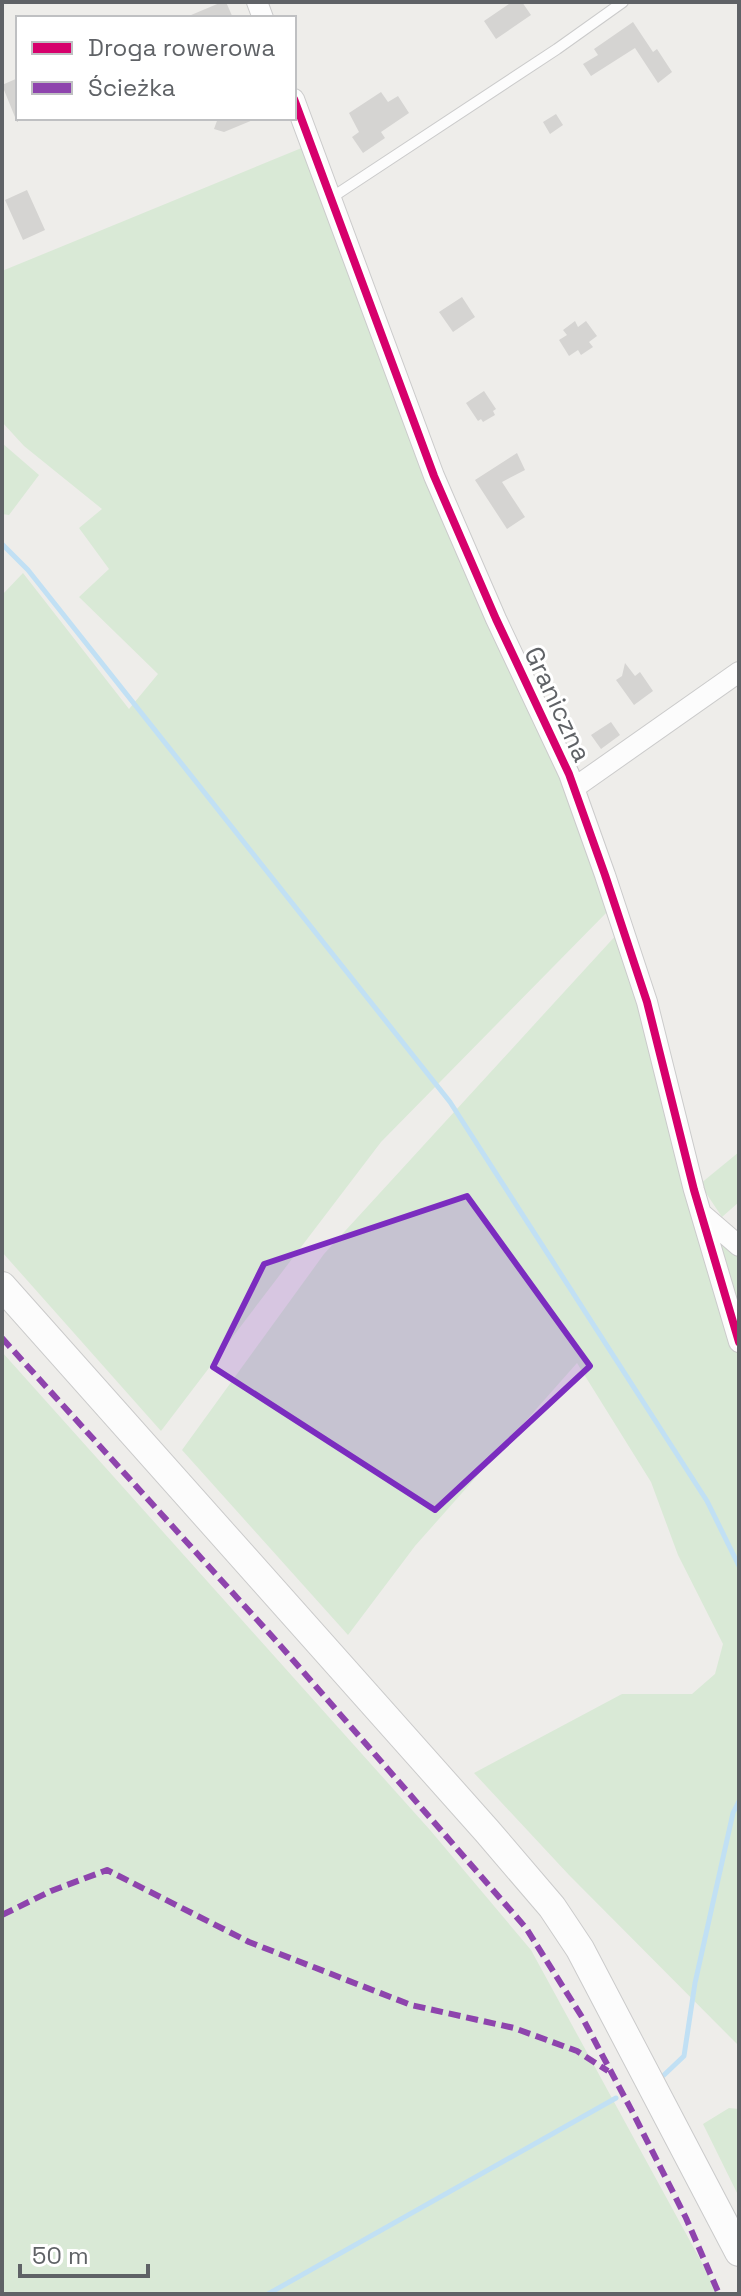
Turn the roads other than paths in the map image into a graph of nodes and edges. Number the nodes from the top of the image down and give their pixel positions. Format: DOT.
graph roads {
  1 [pos="623,2"];
  2 [pos="296,104"];
  3 [pos="331,198"];
  4 [pos="739,672"];
  5 [pos="574,788"];
  6 [pos="702,1214"];
  7 [pos="739,1246"];
  8 [pos="2,1286"];
  9 [pos="738,1334"];
  10 [pos="739,2252"];
  1 -- 3 [label="lane"];
  2 -- 3 [label="street, Graniczna"];
  3 -- 5 [label="street, Graniczna"];
  4 -- 5 [label="street"];
  5 -- 6 [label="street, Graniczna"];
  6 -- 7 [label="street"];
  6 -- 9 [label="street, Graniczna"];
  8 -- 10 [label="main road"];
}
